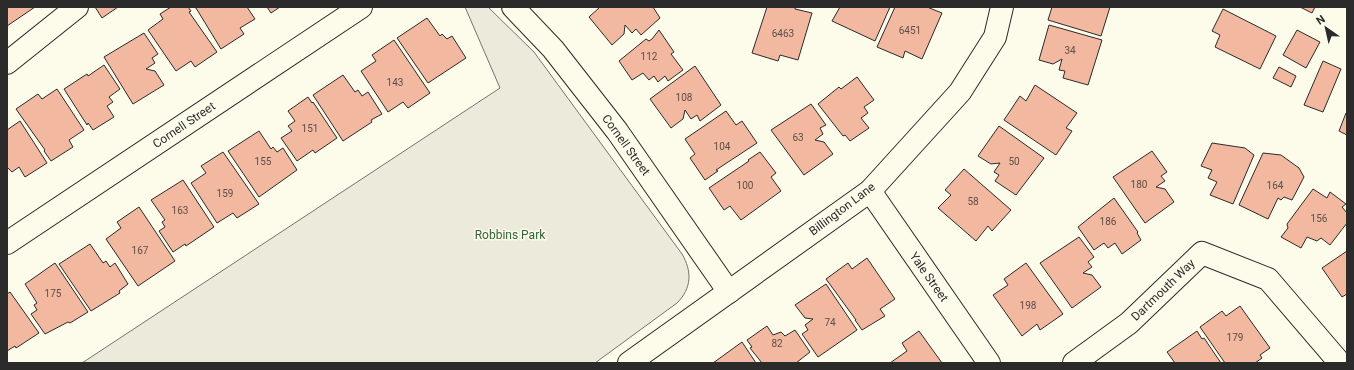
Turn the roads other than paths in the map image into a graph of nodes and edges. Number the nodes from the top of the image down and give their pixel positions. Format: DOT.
graph roads {
  1 [pos="77,7"];
  2 [pos="361,7"];
  3 [pos="513,7"];
  4 [pos="1002,7"];
  5 [pos="7,63"];
  6 [pos="870,191"];
  7 [pos="7,243"];
  8 [pos="729,292"];
  9 [pos="629,363"];
  10 [pos="989,363"];
  11 [pos="1074,363"];
  12 [pos="1340,363"];
  1 -- 5 [label="street"];
  2 -- 7 [label="street, Cornell Street"];
  3 -- 8 [label="street, Cornell Street"];
  4 -- 6 [label="street, Billington Lane"];
  6 -- 8 [label="street, Billington Lane"];
  6 -- 10 [label="street, Yale Street"];
  8 -- 9 [label="street, Billington Lane"];
  11 -- 12 [label="street, Dartmouth Way"];
}
